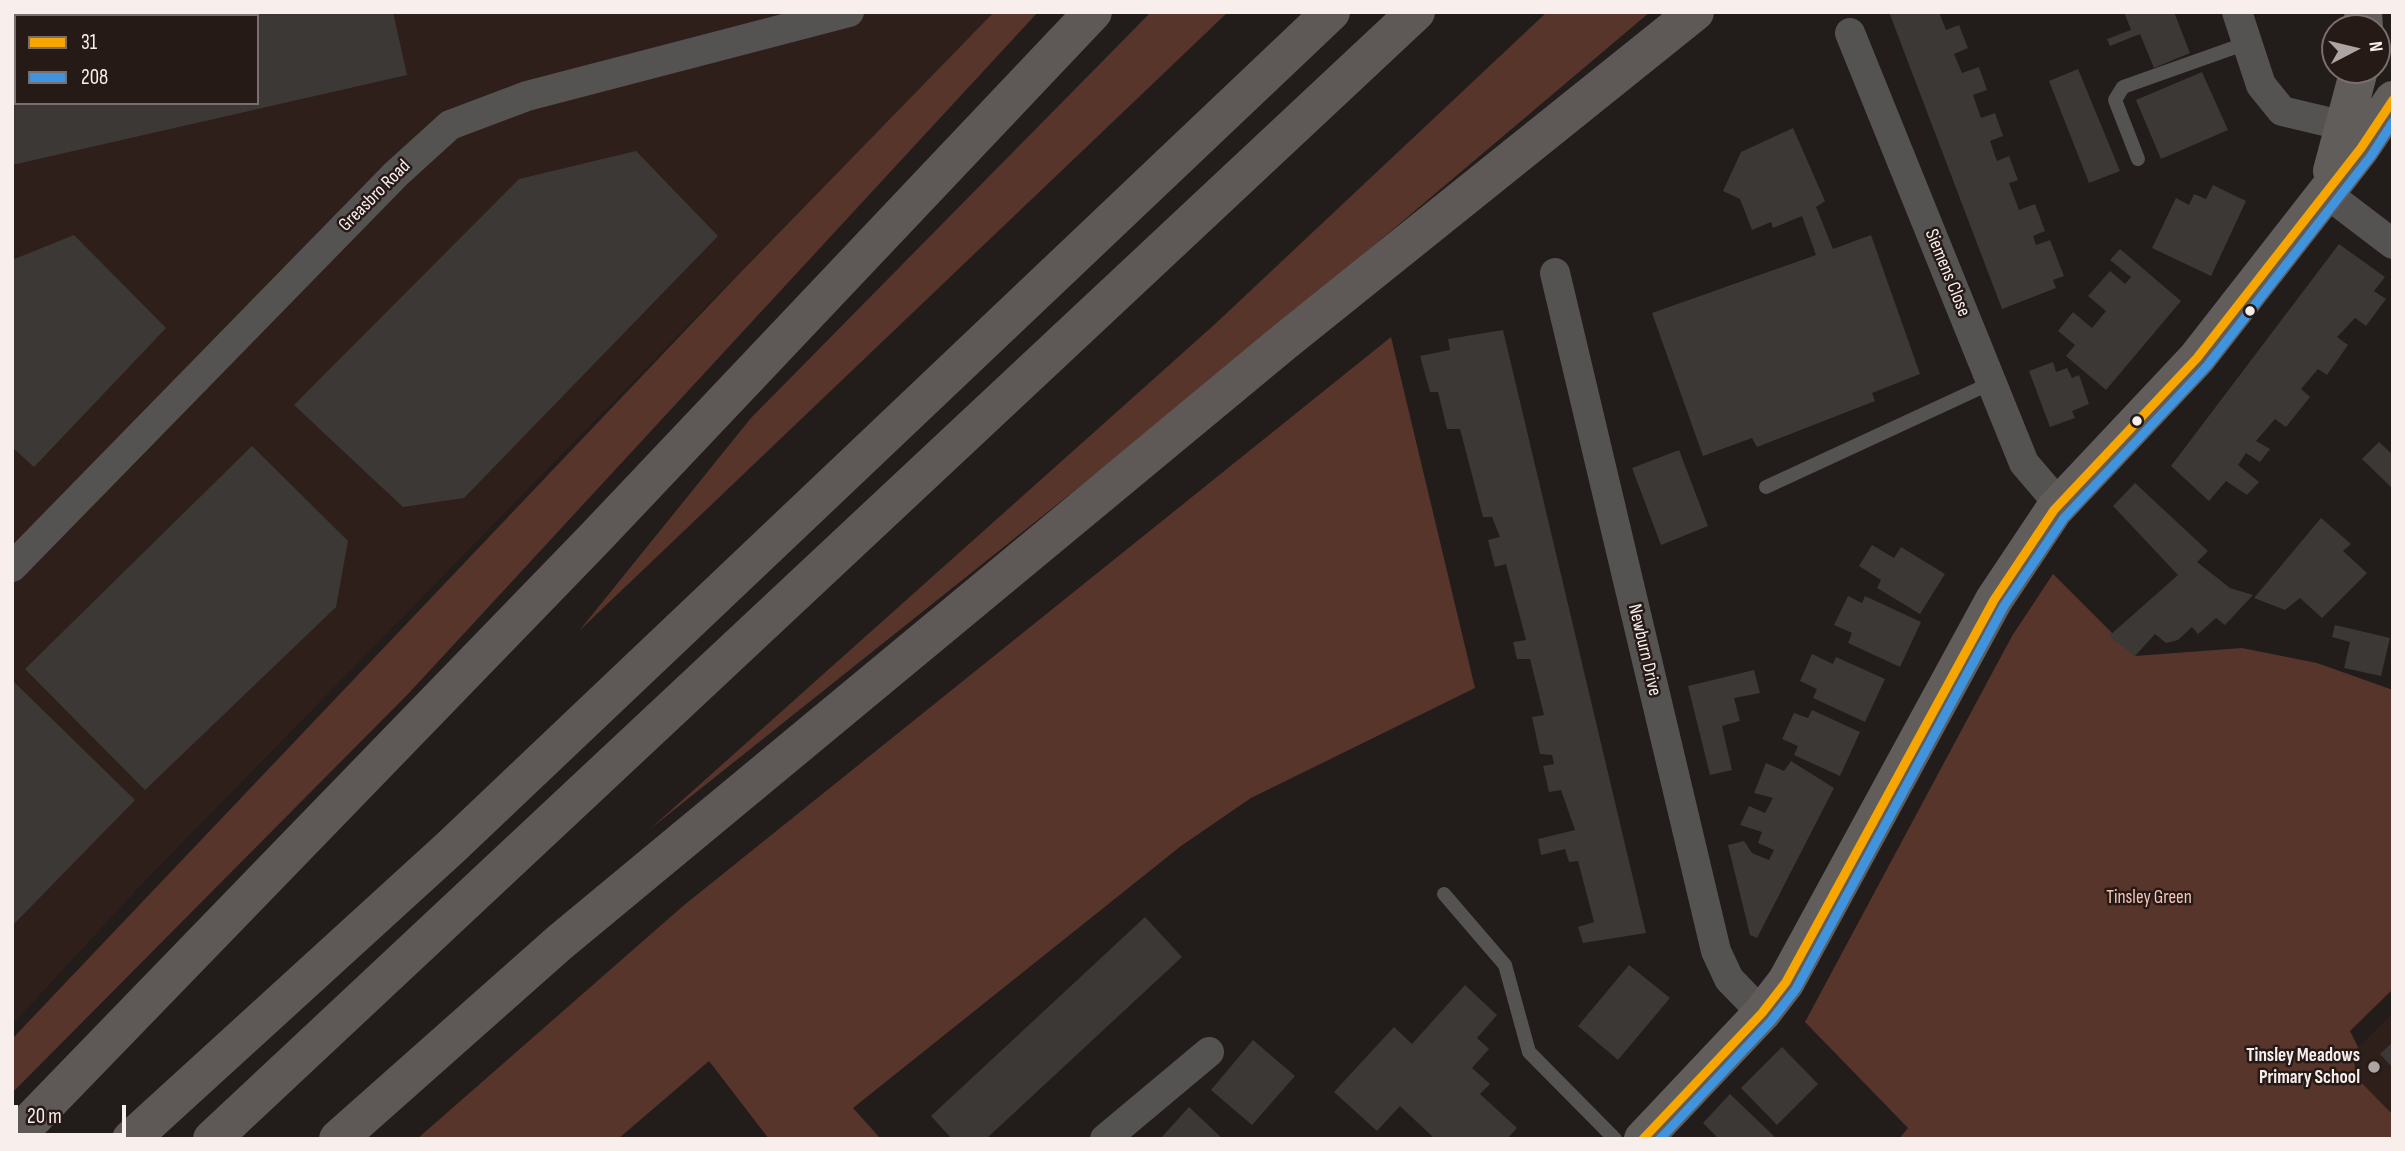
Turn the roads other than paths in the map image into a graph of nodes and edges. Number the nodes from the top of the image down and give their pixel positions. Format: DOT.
graph roads {
  1 [pos="849,12"];
  2 [pos="1093,12"];
  3 [pos="1331,12"];
  4 [pos="1416,12"];
  5 [pos="1695,12"];
  6 [pos="2237,12"];
  7 [pos="1850,33"];
  8 [pos="2247,43"];
  9 [pos="2356,84"];
  10 [pos="2393,100"];
  11 [pos="2345,127"];
  12 [pos="2138,159"];
  13 [pos="2326,193"];
  14 [pos="2393,244"];
  15 [pos="1555,273"];
  16 [pos="1992,383"];
  17 [pos="1766,487"];
  18 [pos="2059,504"];
  19 [pos="12,567"];
  20 [pos="1444,894"];
  21 [pos="1762,1013"];
  22 [pos="1209,1052"];
  23 [pos="13,1139"];
  24 [pos="131,1139"];
  25 [pos="212,1139"];
  26 [pos="338,1139"];
  27 [pos="1105,1139"];
  28 [pos="1615,1139"];
  29 [pos="1643,1139"];
  1 -- 19 [label="street, Greasbro Road"];
  2 -- 23 [label="highway"];
  3 -- 24 [label="highway"];
  4 -- 25 [label="highway"];
  5 -- 26 [label="highway"];
  6 -- 8 [label="street"];
  7 -- 16 [label="street, Siemens Close"];
  8 -- 11 [label="street"];
  8 -- 12 [label="lane"];
  9 -- 11 [label="main road"];
  10 -- 13 [label="main road"];
  11 -- 13 [label="main road"];
  13 -- 14 [label="street"];
  13 -- 18 [label="main road"];
  15 -- 21 [label="street, Newburn Drive"];
  16 -- 17 [label="lane"];
  16 -- 18 [label="street, Siemens Close"];
  18 -- 21 [label="main road"];
  20 -- 28 [label="lane"];
  21 -- 29 [label="main road"];
  22 -- 27 [label="street"];
}
